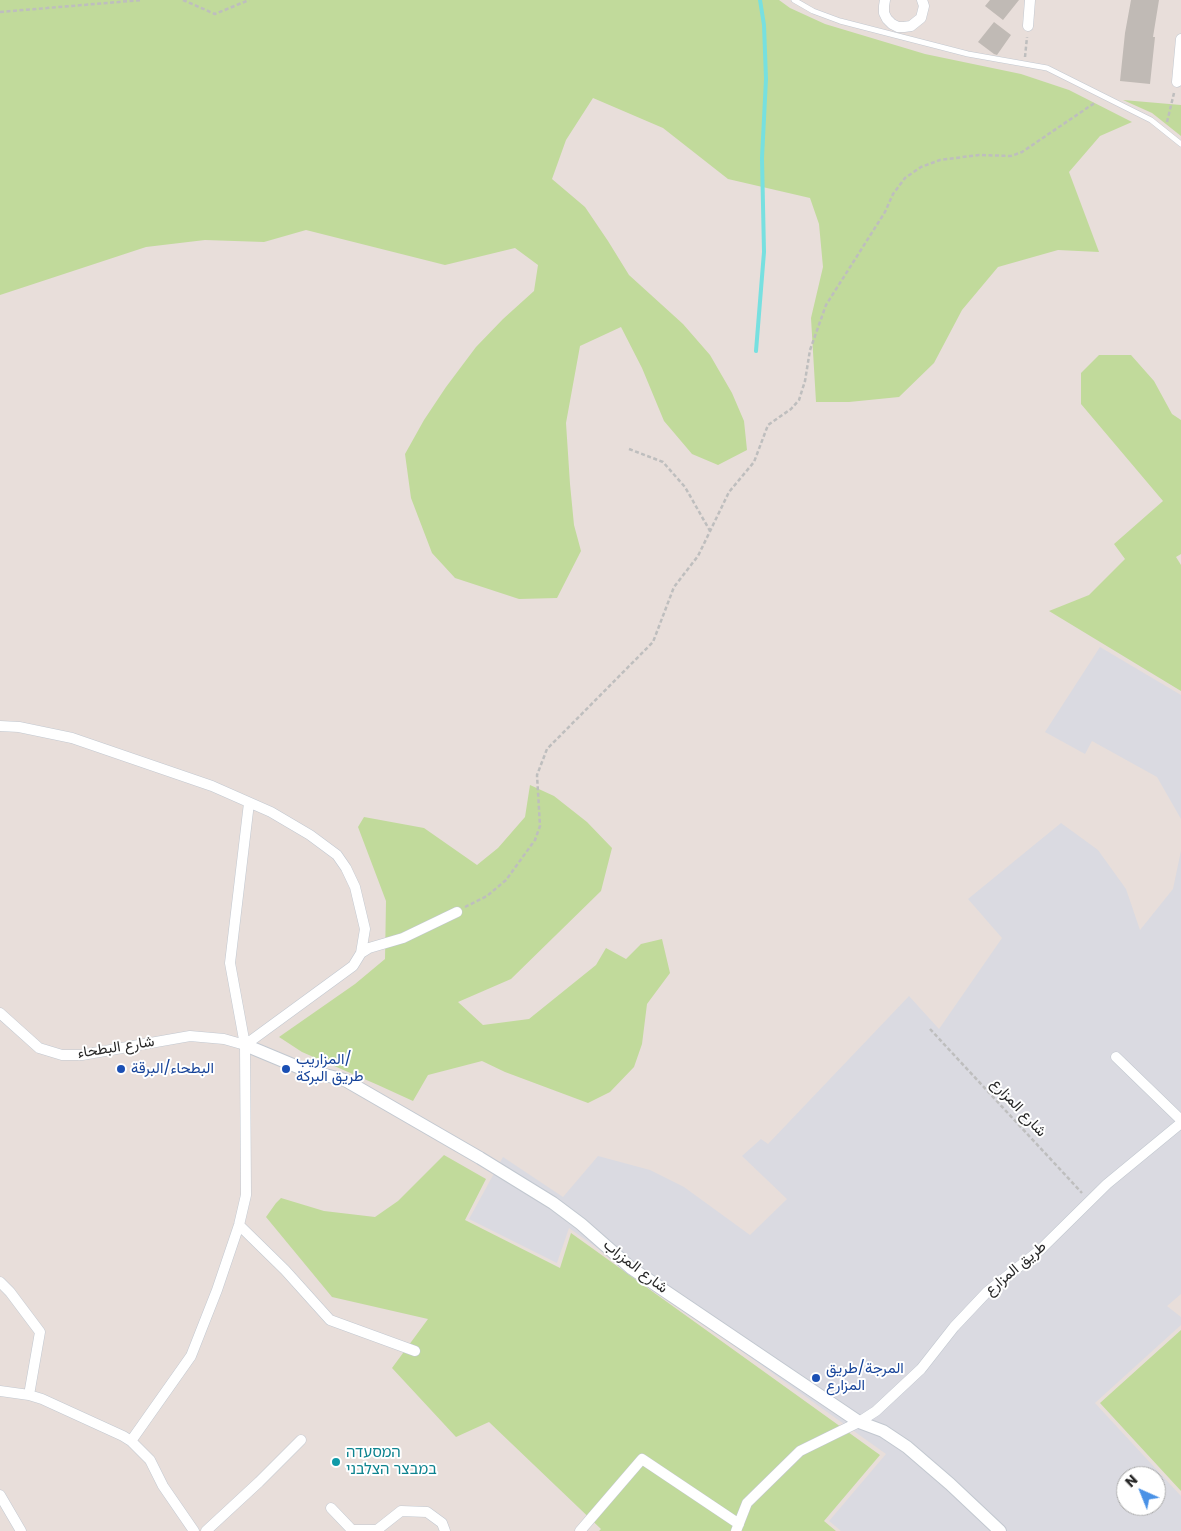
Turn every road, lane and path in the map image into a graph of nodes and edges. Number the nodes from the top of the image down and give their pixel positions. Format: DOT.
graph roads {
  1 [pos="142,0"];
  2 [pos="183,0"];
  3 [pos="249,0"];
  4 [pos="794,0"];
  5 [pos="886,0"];
  6 [pos="922,0"];
  7 [pos="1030,0"];
  8 [pos="0,12"];
  9 [pos="1028,26"];
  10 [pos="1181,39"];
  11 [pos="1025,64"];
  12 [pos="1177,82"];
  13 [pos="1104,96"];
  14 [pos="1165,132"];
  15 [pos="1181,144"];
  16 [pos="629,449"];
  17 [pos="710,531"];
  18 [pos="0,726"];
  19 [pos="249,803"];
  20 [pos="457,912"];
  21 [pos="361,953"];
  22 [pos="0,1013"];
  23 [pos="930,1029"];
  24 [pos="245,1045"];
  25 [pos="1116,1057"];
  26 [pos="1181,1122"];
  27 [pos="1090,1202"];
  28 [pos="240,1225"];
  29 [pos="0,1282"];
  30 [pos="415,1351"];
  31 [pos="0,1391"];
  32 [pos="29,1395"];
  33 [pos="859,1422"];
  34 [pos="301,1440"];
  35 [pos="131,1441"];
  36 [pos="0,1495"];
  37 [pos="331,1508"];
  38 [pos="737,1527"];
  39 [pos="20,1531"];
  40 [pos="194,1531"];
  41 [pos="206,1531"];
  42 [pos="445,1531"];
  43 [pos="580,1531"];
  44 [pos="1000,1531"];
  1 -- 8 [label="path"];
  2 -- 3 [label="path"];
  4 -- 11 [label="lane"];
  5 -- 6 [label="street"];
  7 -- 9 [label="street"];
  9 -- 11 [label="path"];
  10 -- 12 [label="street"];
  11 -- 13 [label="lane"];
  12 -- 14 [label="path"];
  13 -- 14 [label="lane"];
  13 -- 17 [label="path"];
  14 -- 15 [label="lane"];
  16 -- 17 [label="path"];
  17 -- 20 [label="path"];
  18 -- 19 [label="street"];
  19 -- 21 [label="street"];
  19 -- 24 [label="street"];
  20 -- 21 [label="street"];
  21 -- 24 [label="street"];
  22 -- 24 [label="street, شارع البطحاء"];
  23 -- 27 [label="path, شارع المزارع"];
  24 -- 28 [label="street"];
  24 -- 33 [label="street, شارع المزراب"];
  25 -- 26 [label="street"];
  26 -- 27 [label="street, طريق المزارع"];
  27 -- 33 [label="street, طريق المزارع"];
  28 -- 30 [label="street"];
  28 -- 35 [label="street"];
  29 -- 32 [label="street"];
  31 -- 32 [label="street"];
  32 -- 35 [label="street"];
  33 -- 38 [label="street, طريق المزارع"];
  33 -- 44 [label="street, شارع المزراب"];
  34 -- 41 [label="street"];
  35 -- 40 [label="street"];
  36 -- 39 [label="street"];
  37 -- 42 [label="street"];
  38 -- 43 [label="street"];
}
